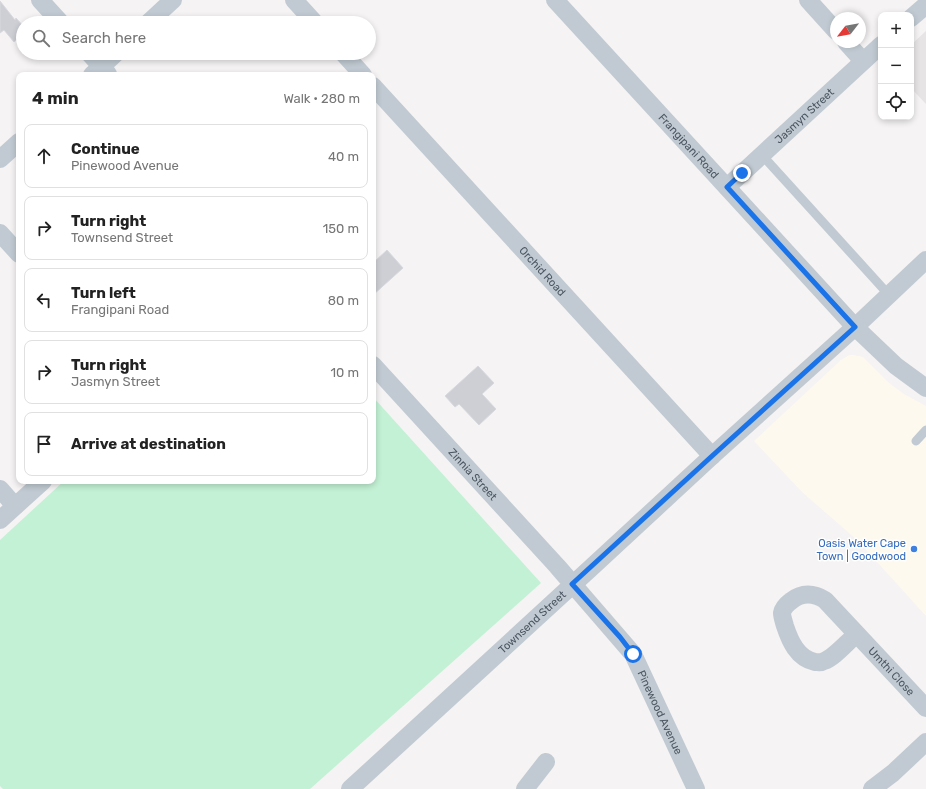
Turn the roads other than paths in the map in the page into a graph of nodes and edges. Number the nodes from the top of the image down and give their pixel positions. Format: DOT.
graph roads {
  1 [pos="40,0"];
  2 [pos="173,0"];
  3 [pos="294,0"];
  4 [pos="555,0"];
  5 [pos="808,0"];
  6 [pos="926,5"];
  7 [pos="914,15"];
  8 [pos="55,16"];
  9 [pos="156,16"];
  10 [pos="309,16"];
  11 [pos="830,24"];
  12 [pos="852,48"];
  13 [pos="878,48"];
  14 [pos="93,60"];
  15 [pos="110,60"];
  16 [pos="349,60"];
  17 [pos="864,61"];
  18 [pos="101,72"];
  19 [pos="360,72"];
  20 [pos="376,89"];
  21 [pos="16,145"];
  22 [pos="762,155"];
  23 [pos="0,160"];
  24 [pos="727,187"];
  25 [pos="0,233"];
  26 [pos="16,251"];
  27 [pos="926,260"];
  28 [pos="888,296"];
  29 [pos="855,327"];
  30 [pos="376,368"];
  31 [pos="926,388"];
  32 [pos="926,430"];
  33 [pos="916,440"];
  34 [pos="712,456"];
  35 [pos="40,484"];
  36 [pos="0,489"];
  37 [pos="15,506"];
  38 [pos="0,520"];
  39 [pos="572,584"];
  40 [pos="857,634"];
  41 [pos="926,708"];
  42 [pos="926,742"];
  43 [pos="546,762"];
  44 [pos="527,788"];
  45 [pos="350,789"];
  46 [pos="696,789"];
  47 [pos="872,789"];
  1 -- 8 [label="street"];
  2 -- 9 [label="street"];
  3 -- 10 [label="street"];
  4 -- 24 [label="street, Frangipani Road"];
  5 -- 11 [label="street"];
  6 -- 7 [label="street"];
  12 -- 17 [label="street"];
  13 -- 17 [label="street, Jasmyn Street"];
  14 -- 18 [label="street"];
  15 -- 18 [label="street"];
  16 -- 19 [label="street"];
  17 -- 22 [label="street, Jasmyn Street"];
  20 -- 34 [label="street, Orchid Road"];
  21 -- 23 [label="street"];
  22 -- 24 [label="street, Jasmyn Street"];
  22 -- 28 [label="lane"];
  24 -- 29 [label="street, Frangipani Road"];
  25 -- 26 [label="street"];
  27 -- 28 [label="street, Townsend Street"];
  28 -- 29 [label="street, Townsend Street"];
  29 -- 31 [label="street"];
  29 -- 34 [label="street, Townsend Street"];
  30 -- 39 [label="street, Zinnia Street"];
  32 -- 33 [label="lane"];
  34 -- 39 [label="street, Townsend Street"];
  35 -- 37 [label="street"];
  36 -- 37 [label="street"];
  37 -- 38 [label="street"];
  39 -- 45 [label="street, Townsend Street"];
  39 -- 46 [label="street, Pinewood Avenue"];
  40 -- 41 [label="street, Umthi Close"];
  42 -- 47 [label="street"];
  43 -- 44 [label="street"];
}
